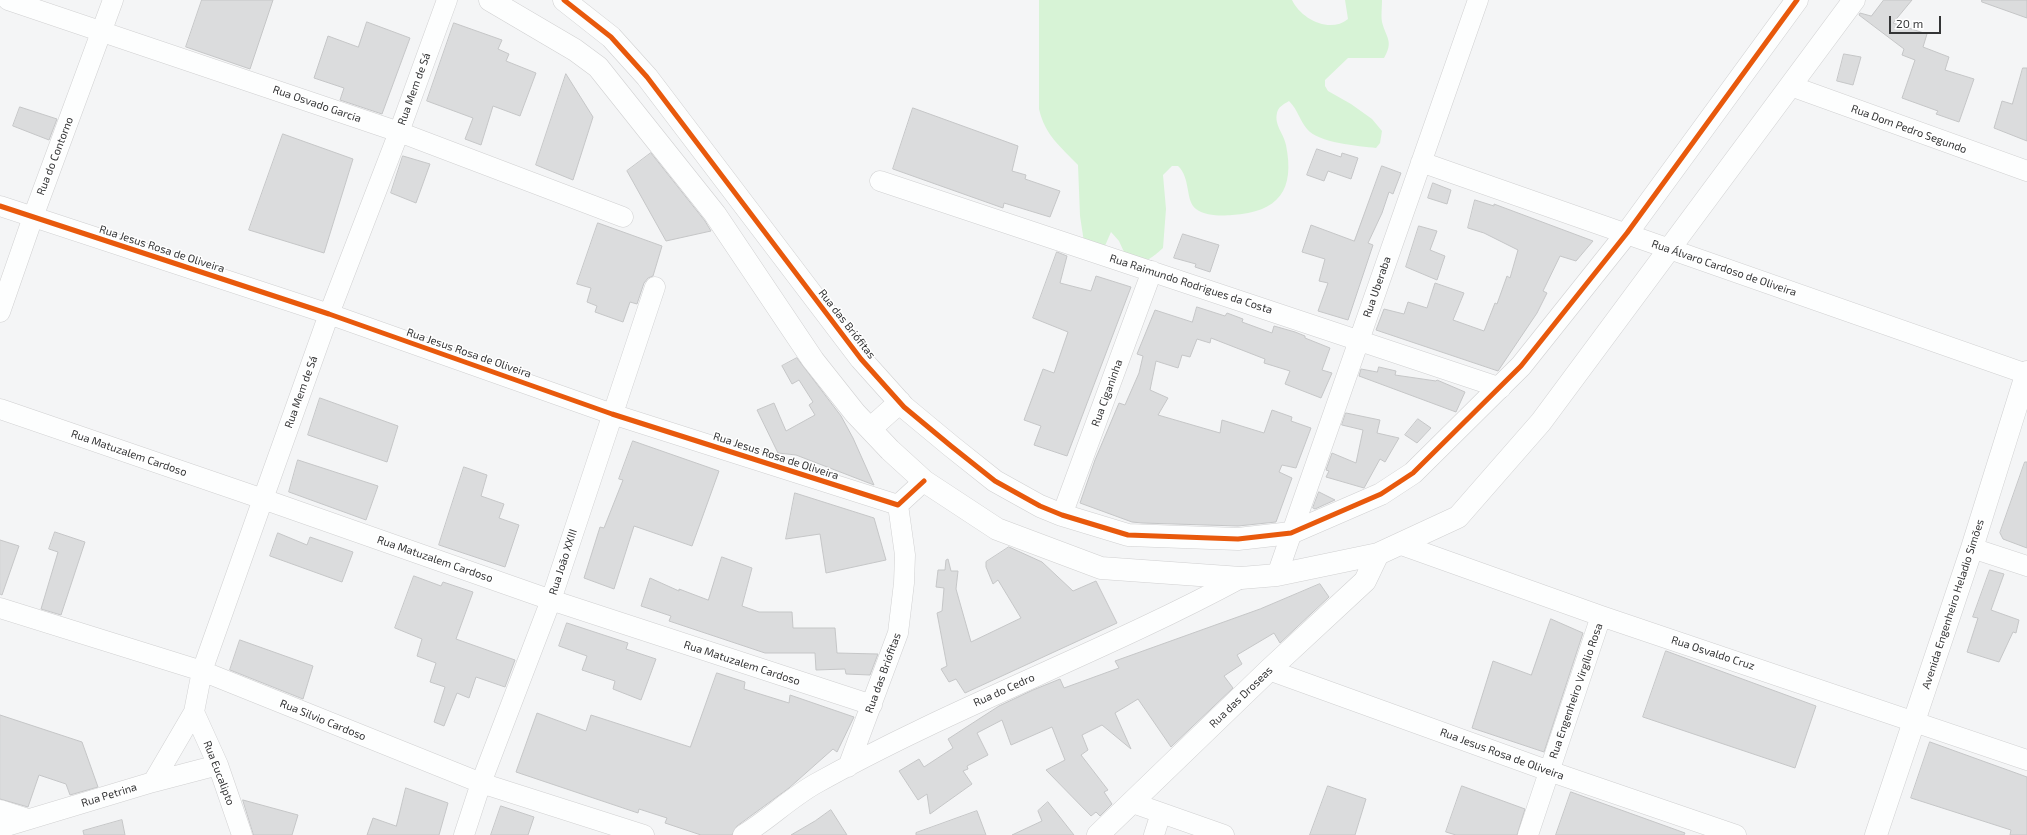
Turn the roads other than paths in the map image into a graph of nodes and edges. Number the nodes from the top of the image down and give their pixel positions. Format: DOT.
graph roads {
  1 [pos="8,0"];
  2 [pos="113,0"];
  3 [pos="447,0"];
  4 [pos="490,0"];
  5 [pos="564,0"];
  6 [pos="1478,0"];
  7 [pos="1797,0"];
  8 [pos="1854,0"];
  9 [pos="102,31"];
  10 [pos="1791,86"];
  11 [pos="399,132"];
  12 [pos="1421,162"];
  13 [pos="2027,171"];
  14 [pos="880,181"];
  15 [pos="0,206"];
  16 [pos="32,217"];
  17 [pos="623,217"];
  18 [pos="1627,233"];
  19 [pos="1669,249"];
  20 [pos="1152,271"];
  21 [pos="656,287"];
  22 [pos="0,312"];
  23 [pos="328,314"];
  24 [pos="1359,339"];
  25 [pos="2027,373"];
  26 [pos="1500,388"];
  27 [pos="900,402"];
  28 [pos="0,409"];
  29 [pos="612,414"];
  30 [pos="870,429"];
  31 [pos="924,481"];
  32 [pos="263,499"];
  33 [pos="898,505"];
  34 [pos="1062,515"];
  35 [pos="1291,533"];
  36 [pos="1399,544"];
  37 [pos="1972,548"];
  38 [pos="1378,554"];
  39 [pos="2027,566"];
  40 [pos="1277,575"];
  41 [pos="1241,578"];
  42 [pos="551,600"];
  43 [pos="0,608"];
  44 [pos="1601,616"];
  45 [pos="1269,670"];
  46 [pos="202,671"];
  47 [pos="872,705"];
  48 [pos="194,712"];
  49 [pos="1915,721"];
  50 [pos="2027,760"];
  51 [pos="218,765"];
  52 [pos="848,767"];
  53 [pos="1548,771"];
  54 [pos="153,782"];
  55 [pos="481,783"];
  56 [pos="1133,803"];
  57 [pos="0,810"];
  58 [pos="1161,813"];
  59 [pos="28,819"];
  60 [pos="0,828"];
  61 [pos="1185,829"];
  62 [pos="242,835"];
  63 [pos="464,835"];
  64 [pos="644,835"];
  65 [pos="743,835"];
  66 [pos="1098,835"];
  67 [pos="1154,835"];
  68 [pos="1224,835"];
  69 [pos="1528,835"];
  70 [pos="1736,835"];
  71 [pos="1876,835"];
  1 -- 9 [label="street, Rua Osvado Garcia"];
  2 -- 9 [label="street, Rua do Contorno"];
  3 -- 11 [label="street, Rua Mem de Sá"];
  4 -- 30 [label="street"];
  5 -- 27 [label="street, Rua das Briófitas"];
  6 -- 12 [label="street, Rua Uberaba"];
  7 -- 18 [label="street, Rua das Briófitas"];
  8 -- 10 [label="street, Rua do Cedro"];
  9 -- 11 [label="street, Rua Osvado Garcia"];
  9 -- 16 [label="street, Rua do Contorno"];
  10 -- 13 [label="street, Rua Dom Pedro Segundo"];
  10 -- 19 [label="street, Rua do Cedro"];
  11 -- 17 [label="street, Rua Osvado Garcia"];
  11 -- 23 [label="street, Rua Mem de Sá"];
  12 -- 18 [label="street, Rua Álvaro Cardoso de Oliveira"];
  12 -- 24 [label="street, Rua Uberaba"];
  14 -- 20 [label="street, Rua Raimundo Rodrigues da Costa"];
  15 -- 16 [label="street, Rua Jesus Rosa de Oliveira"];
  16 -- 22 [label="street, Rua do Contorno"];
  16 -- 23 [label="street, Rua Jesus Rosa de Oliveira"];
  18 -- 19 [label="street, Rua Álvaro Cardoso de Oliveira"];
  18 -- 26 [label="street, Rua das Briófitas"];
  19 -- 25 [label="street, Rua Álvaro Cardoso de Oliveira"];
  19 -- 36 [label="street, Rua do Cedro"];
  20 -- 24 [label="street, Rua Raimundo Rodrigues da Costa"];
  20 -- 34 [label="street, Rua Ciganinha"];
  21 -- 29 [label="street, Rua João XXIII"];
  23 -- 29 [label="street, Rua Jesus Rosa de Oliveira"];
  23 -- 32 [label="street, Rua Mem de Sá"];
  24 -- 26 [label="street, Rua Raimundo Rodrigues da Costa"];
  24 -- 35 [label="street, Rua Uberaba"];
  25 -- 37 [label="street, Avenida Engenheiro Heladio Simões"];
  26 -- 35 [label="street, Rua das Briófitas"];
  27 -- 30 [label="street"];
  27 -- 34 [label="street, Rua das Briófitas"];
  28 -- 32 [label="street, Rua Matuzalem Cardoso"];
  29 -- 33 [label="street, Rua Jesus Rosa de Oliveira"];
  29 -- 42 [label="street, Rua João XXIII"];
  30 -- 31 [label="street"];
  31 -- 33 [label="street"];
  31 -- 41 [label="street"];
  32 -- 42 [label="street, Rua Matuzalem Cardoso"];
  32 -- 46 [label="street, Rua Mem de Sá"];
  33 -- 47 [label="street, Rua das Briófitas"];
  34 -- 35 [label="street, Rua das Briófitas"];
  35 -- 40 [label="street, Rua Uberaba"];
  36 -- 38 [label="street, Rua do Cedro"];
  36 -- 44 [label="street, Rua Osvaldo Cruz"];
  37 -- 39 [label="street"];
  37 -- 49 [label="street, Avenida Engenheiro Heladio Simões"];
  38 -- 40 [label="street, Rua do Cedro"];
  38 -- 45 [label="street, Rua das Droseas"];
  40 -- 41 [label="street, Rua do Cedro"];
  41 -- 52 [label="street, Rua do Cedro"];
  42 -- 47 [label="street, Rua Matuzalem Cardoso"];
  42 -- 55 [label="street, Rua João XXIII"];
  43 -- 46 [label="street, Rua Silvio Cardoso"];
  44 -- 49 [label="street, Rua Osvaldo Cruz"];
  44 -- 53 [label="street, Rua Engenheiro Virgílio Rosa"];
  45 -- 53 [label="street, Rua Jesus Rosa de Oliveira"];
  45 -- 56 [label="street, Rua das Droseas"];
  46 -- 48 [label="street, Rua Mem de Sá"];
  46 -- 55 [label="street, Rua Silvio Cardoso"];
  47 -- 52 [label="street, Rua das Briófitas"];
  48 -- 51 [label="street, Rua Eucalipto"];
  48 -- 54 [label="street, Rua Mem de Sá"];
  49 -- 50 [label="street, Rua Osvaldo Cruz"];
  49 -- 71 [label="street, Avenida Engenheiro Heladio Simões"];
  51 -- 54 [label="street, Rua Petrina"];
  51 -- 62 [label="street, Rua Eucalipto"];
  52 -- 65 [label="street, Rua do Cedro"];
  53 -- 69 [label="street, Rua Engenheiro Virgílio Rosa"];
  53 -- 70 [label="street, Rua Jesus Rosa de Oliveira"];
  54 -- 59 [label="street, Rua Petrina"];
  55 -- 63 [label="street, Rua João XXIII"];
  55 -- 64 [label="street, Rua Silvio Cardoso"];
  56 -- 58 [label="street"];
  56 -- 66 [label="street, Rua das Droseas"];
  57 -- 59 [label="street"];
  58 -- 61 [label="street"];
  58 -- 67 [label="street"];
  59 -- 60 [label="street, Rua Petrina"];
  61 -- 68 [label="street"];
}
